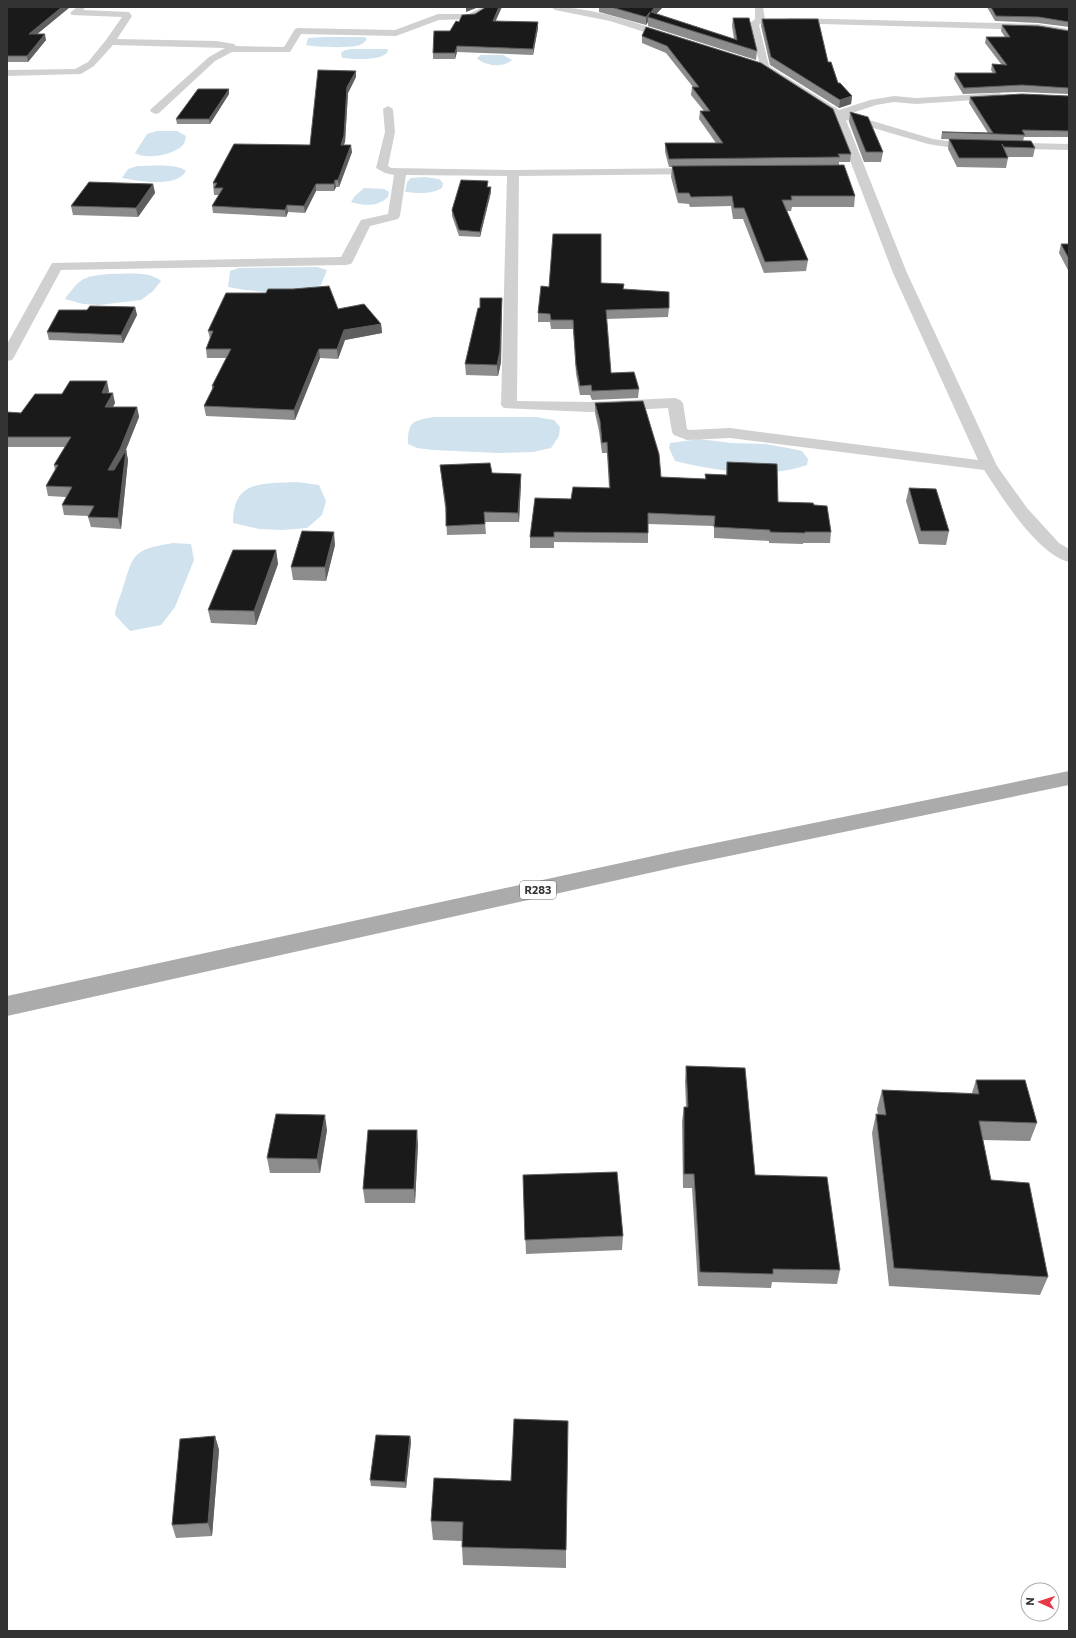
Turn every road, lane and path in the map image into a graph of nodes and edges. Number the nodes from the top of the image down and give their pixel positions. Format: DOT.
graph roads {
  1 [pos="82,7"];
  2 [pos="488,7"];
  3 [pos="555,7"];
  4 [pos="762,16"];
  5 [pos="783,20"];
  6 [pos="1069,32"];
  7 [pos="681,41"];
  8 [pos="110,42"];
  9 [pos="230,49"];
  10 [pos="7,72"];
  11 [pos="1009,95"];
  12 [pos="388,109"];
  13 [pos="156,111"];
  14 [pos="838,114"];
  15 [pos="1069,146"];
  16 [pos="844,170"];
  17 [pos="860,170"];
  18 [pos="710,171"];
  19 [pos="400,172"];
  20 [pos="513,173"];
  21 [pos="7,357"];
  22 [pos="989,466"];
  23 [pos="1069,557"];
  24 [pos="1069,778"];
  25 [pos="7,1006"];
  1 -- 8 [label="street"];
  2 -- 9 [label="street"];
  3 -- 7 [label="street"];
  4 -- 14 [label="street"];
  5 -- 6 [label="street"];
  8 -- 9 [label="street"];
  8 -- 10 [label="street"];
  9 -- 13 [label="street"];
  11 -- 14 [label="street"];
  12 -- 19 [label="street"];
  14 -- 15 [label="street"];
  14 -- 17 [label="street"];
  16 -- 17 [label="street"];
  17 -- 22 [label="street"];
  18 -- 20 [label="street"];
  19 -- 20 [label="street"];
  19 -- 21 [label="street"];
  20 -- 22 [label="street"];
  22 -- 23 [label="street"];
  24 -- 25 [label="main road, R283"];
}
